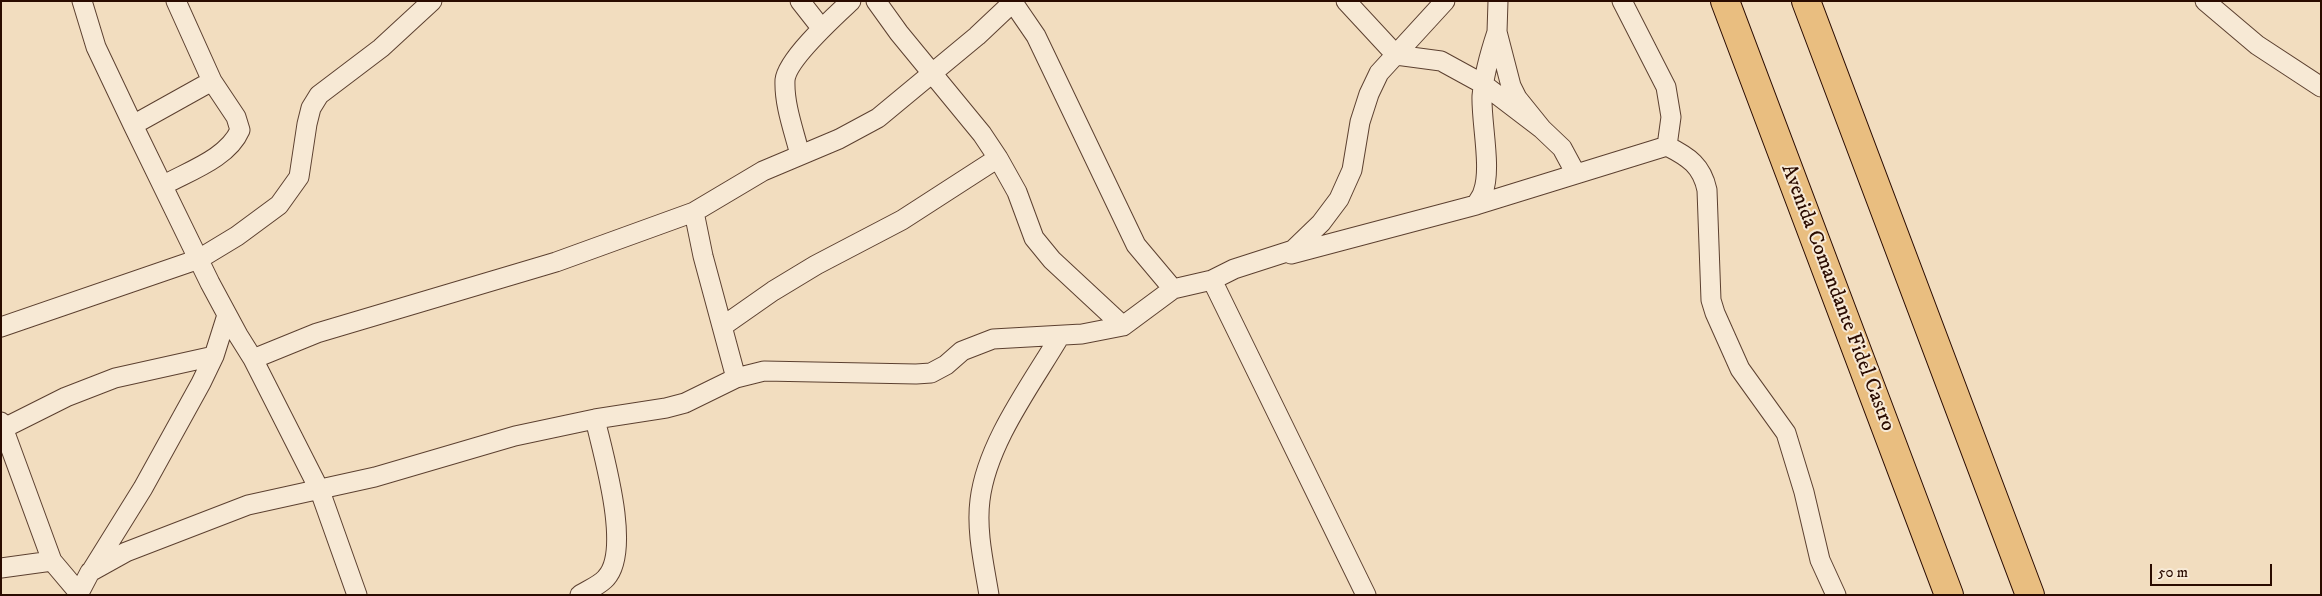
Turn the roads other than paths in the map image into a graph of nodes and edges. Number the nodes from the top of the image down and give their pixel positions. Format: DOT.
graph roads {
  1 [pos="82,1"];
  2 [pos="176,1"];
  3 [pos="432,1"];
  4 [pos="800,1"];
  5 [pos="851,1"];
  6 [pos="876,1"];
  7 [pos="1346,1"];
  8 [pos="1445,1"];
  9 [pos="1498,1"];
  10 [pos="1622,1"];
  11 [pos="1725,1"];
  12 [pos="1806,1"];
  13 [pos="2205,1"];
  14 [pos="1013,2"];
  15 [pos="822,29"];
  16 [pos="1497,32"];
  17 [pos="1396,55"];
  18 [pos="931,73"];
  19 [pos="212,81"];
  20 [pos="1483,84"];
  21 [pos="2321,87"];
  22 [pos="133,125"];
  23 [pos="1542,129"];
  24 [pos="1667,146"];
  25 [pos="800,155"];
  26 [pos="998,158"];
  27 [pos="1576,174"];
  28 [pos="164,185"];
  29 [pos="1476,205"];
  30 [pos="694,212"];
  31 [pos="199,259"];
  32 [pos="1234,269"];
  33 [pos="1212,280"];
  34 [pos="1172,289"];
  35 [pos="227,315"];
  36 [pos="723,326"];
  37 [pos="1123,326"];
  38 [pos="1,327"];
  39 [pos="1060,336"];
  40 [pos="214,356"];
  41 [pos="253,359"];
  42 [pos="736,378"];
  43 [pos="595,419"];
  44 [pos="2,425"];
  45 [pos="320,491"];
  46 [pos="52,561"];
  47 [pos="1,568"];
  48 [pos="90,572"];
  49 [pos="79,594"];
  50 [pos="357,595"];
  51 [pos="580,595"];
  52 [pos="989,595"];
  53 [pos="1366,595"];
  54 [pos="1836,595"];
  55 [pos="1949,595"];
  56 [pos="2030,595"];
  1 -- 22 [label="street"];
  2 -- 19 [label="street"];
  3 -- 31 [label="street"];
  4 -- 15 [label="street"];
  5 -- 15 [label="street"];
  6 -- 18 [label="street"];
  7 -- 17 [label="street"];
  8 -- 17 [label="street"];
  9 -- 16 [label="street"];
  10 -- 24 [label="street"];
  11 -- 55 [label="highway, Avenida Comandante Fidel Castro"];
  12 -- 56 [label="highway"];
  13 -- 21 [label="street"];
  14 -- 18 [label="street"];
  14 -- 34 [label="street"];
  15 -- 25 [label="street"];
  16 -- 20 [label="street"];
  16 -- 23 [label="street"];
  17 -- 20 [label="street"];
  17 -- 32 [label="street"];
  18 -- 25 [label="street"];
  18 -- 26 [label="street"];
  19 -- 22 [label="street"];
  19 -- 28 [label="street"];
  20 -- 23 [label="street"];
  20 -- 29 [label="street"];
  22 -- 28 [label="street"];
  23 -- 27 [label="street"];
  24 -- 27 [label="street"];
  24 -- 54 [label="street"];
  25 -- 30 [label="street"];
  26 -- 36 [label="street"];
  26 -- 37 [label="street"];
  27 -- 29 [label="street"];
  28 -- 31 [label="street"];
  29 -- 32 [label="street"];
  30 -- 36 [label="street"];
  30 -- 41 [label="street"];
  31 -- 35 [label="street"];
  31 -- 38 [label="street"];
  32 -- 33 [label="street"];
  33 -- 34 [label="street"];
  33 -- 53 [label="street"];
  34 -- 37 [label="street"];
  35 -- 40 [label="street"];
  35 -- 41 [label="street"];
  36 -- 42 [label="street"];
  37 -- 39 [label="street"];
  39 -- 42 [label="street"];
  39 -- 52 [label="street"];
  40 -- 44 [label="street"];
  40 -- 48 [label="street"];
  41 -- 45 [label="street"];
  42 -- 43 [label="street"];
  43 -- 45 [label="street"];
  43 -- 51 [label="street"];
  44 -- 46 [label="street"];
  45 -- 48 [label="street"];
  45 -- 50 [label="street"];
  46 -- 47 [label="street"];
  46 -- 49 [label="street"];
  48 -- 49 [label="street"];
}
